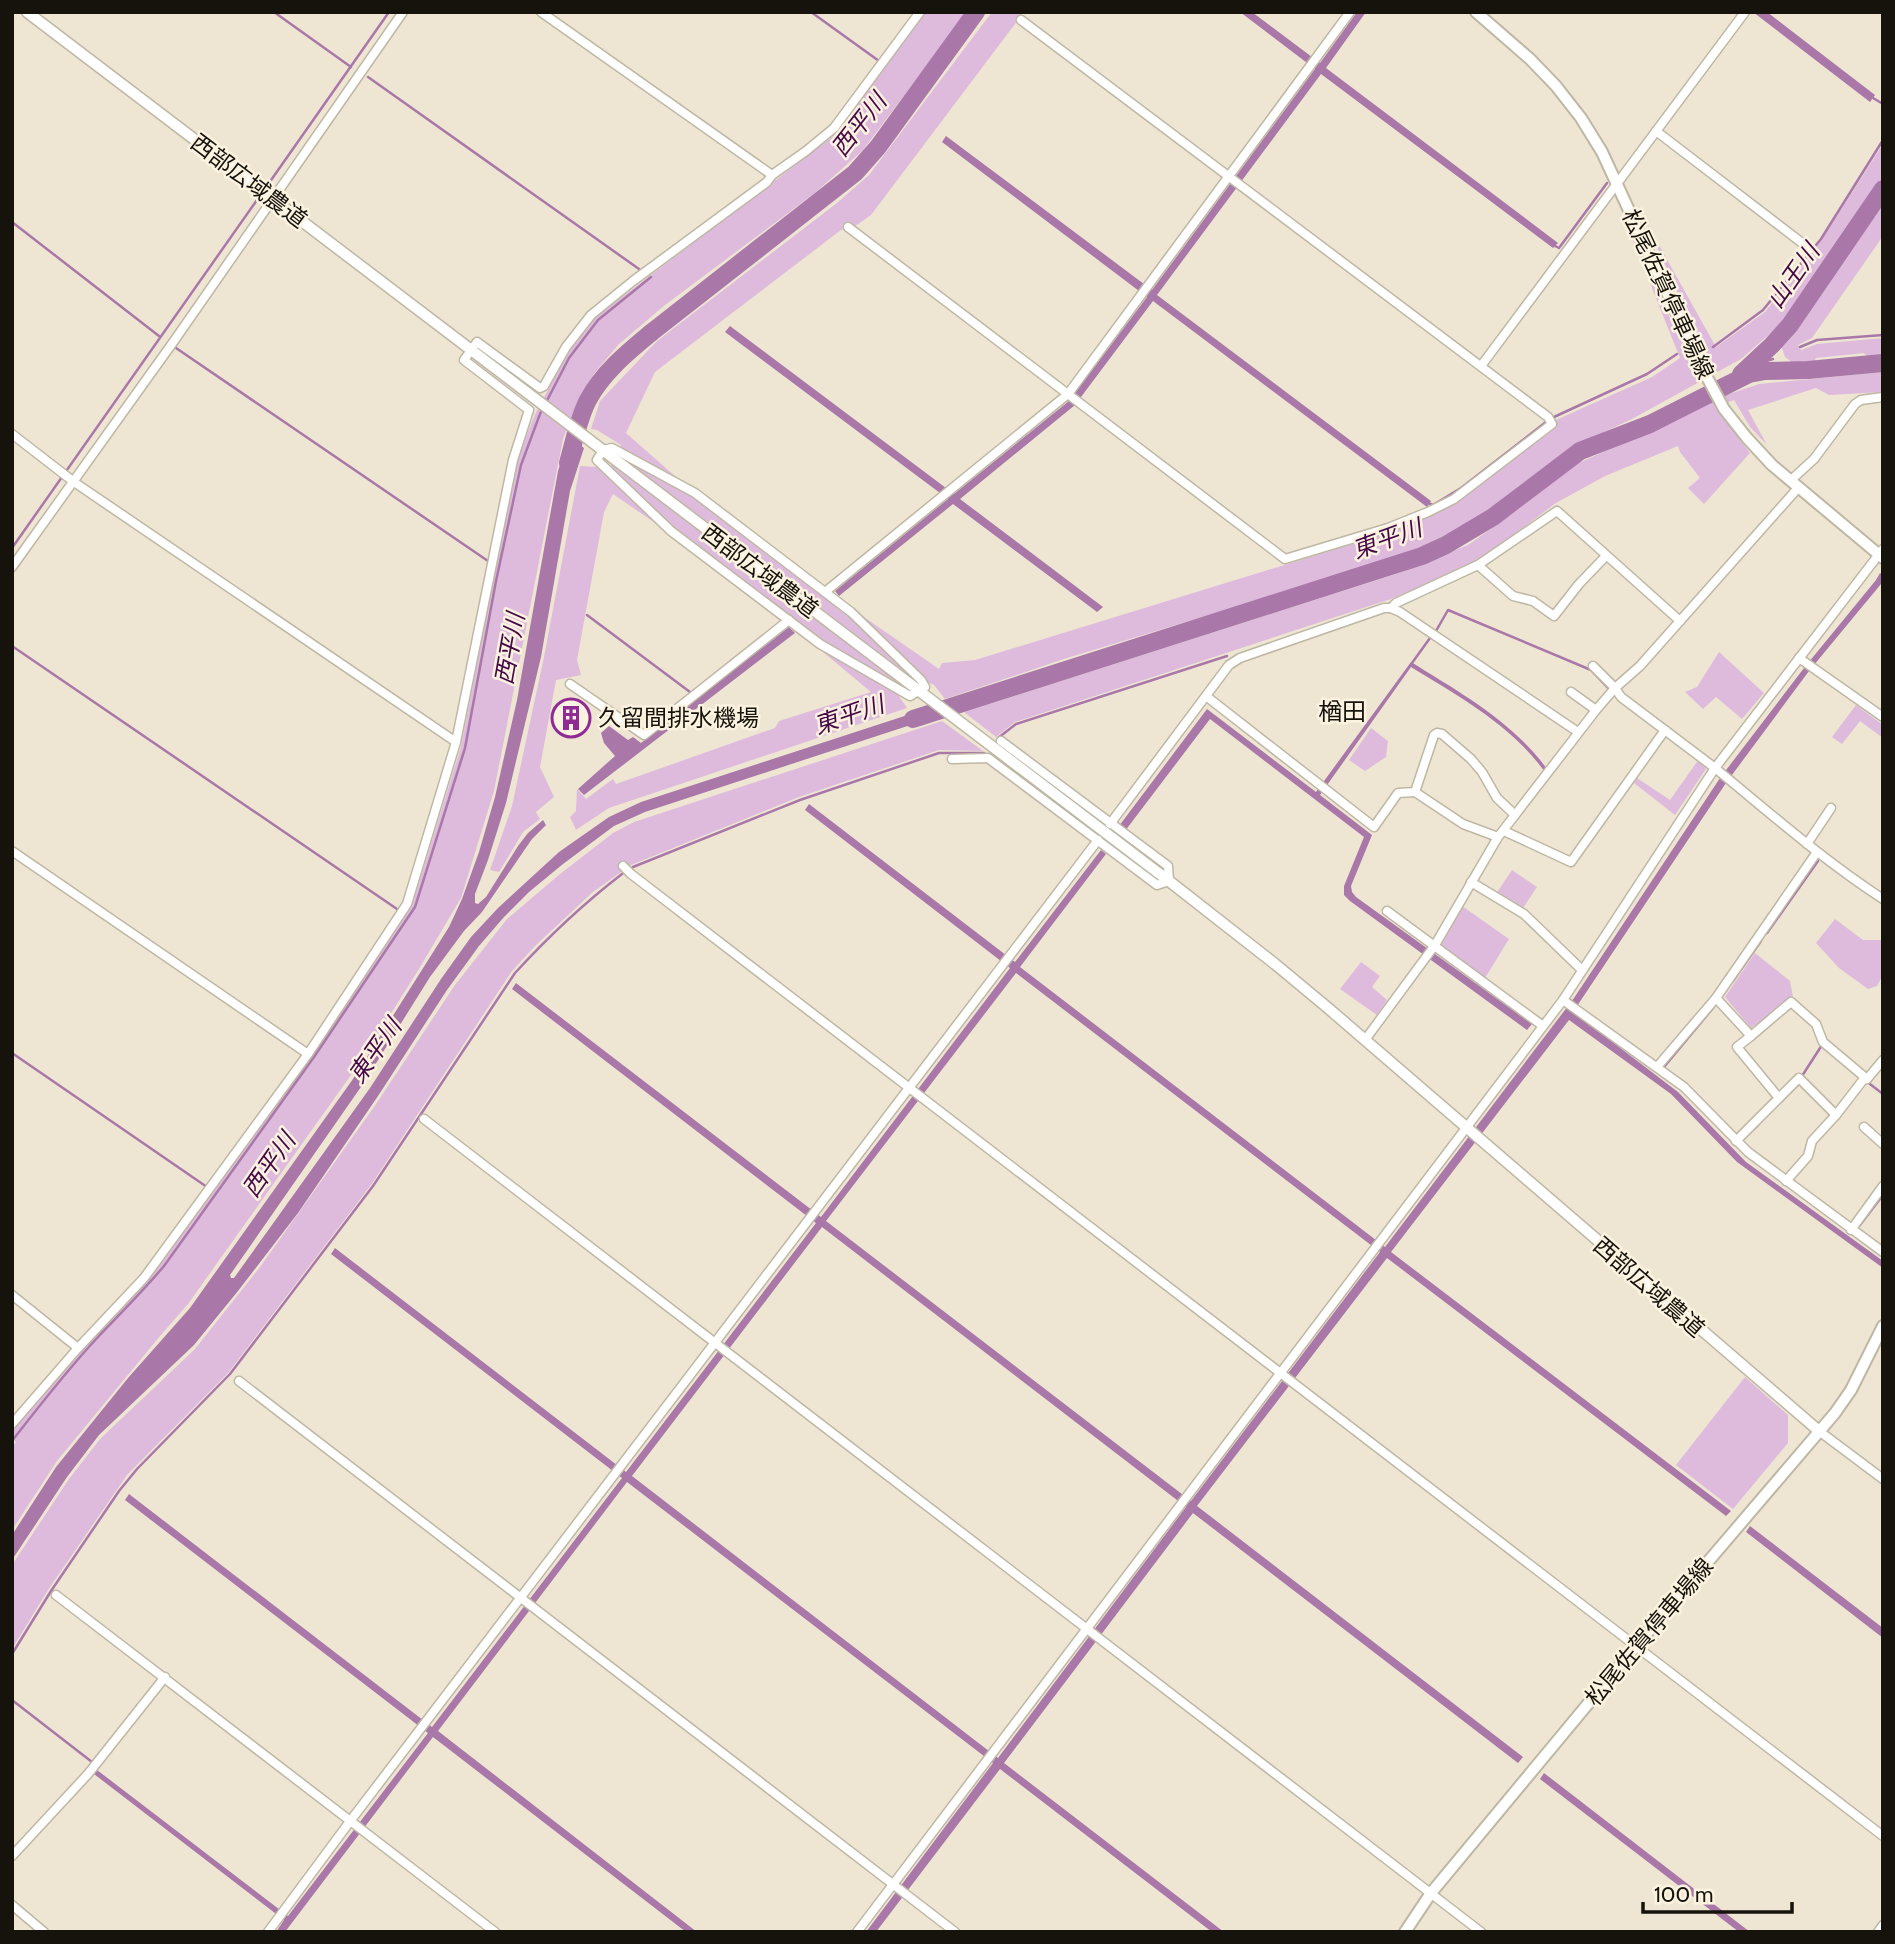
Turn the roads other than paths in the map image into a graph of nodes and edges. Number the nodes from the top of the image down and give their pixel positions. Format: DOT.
graph roads {
  1 [pos="27,12"];
  2 [pos="403,12"];
  3 [pos="541,12"];
  4 [pos="920,12"];
  5 [pos="1350,12"];
  6 [pos="1476,12"];
  7 [pos="1745,12"];
  8 [pos="1021,20"];
  9 [pos="1656,131"];
  10 [pos="772,175"];
  11 [pos="1228,177"];
  12 [pos="1616,183"];
  13 [pos="272,199"];
  14 [pos="848,227"];
  15 [pos="1810,249"];
  16 [pos="471,350"];
  17 [pos="1480,366"];
  18 [pos="1068,394"];
  19 [pos="1883,397"];
  20 [pos="12,434"];
  21 [pos="603,450"];
  22 [pos="74,482"];
  23 [pos="1794,485"];
  24 [pos="1881,554"];
  25 [pos="1606,556"];
  26 [pos="1478,565"];
  27 [pos="12,567"];
  28 [pos="825,593"];
  29 [pos="1391,608"];
  30 [pos="789,620"];
  31 [pos="1680,621"];
  32 [pos="1802,660"];
  33 [pos="1593,666"];
  34 [pos="570,684"];
  35 [pos="1615,688"];
  36 [pos="918,691"];
  37 [pos="1571,692"];
  38 [pos="1206,696"];
  39 [pos="1596,710"];
  40 [pos="1883,718"];
  41 [pos="1665,730"];
  42 [pos="1578,732"];
  43 [pos="1001,741"];
  44 [pos="456,742"];
  45 [pos="952,759"];
  46 [pos="1718,770"];
  47 [pos="1415,792"];
  48 [pos="1831,808"];
  49 [pos="1515,815"];
  50 [pos="1110,824"];
  51 [pos="1501,834"];
  52 [pos="1098,840"];
  53 [pos="1807,844"];
  54 [pos="12,850"];
  55 [pos="1817,852"];
  56 [pos="623,866"];
  57 [pos="1169,881"];
  58 [pos="1471,882"];
  59 [pos="1883,898"];
  60 [pos="1387,911"];
  61 [pos="1434,947"];
  62 [pos="1582,970"];
  63 [pos="1716,998"];
  64 [pos="1565,1001"];
  65 [pos="1543,1026"];
  66 [pos="1751,1036"];
  67 [pos="1365,1040"];
  68 [pos="308,1054"];
  69 [pos="1883,1060"];
  70 [pos="1657,1067"];
  71 [pos="1865,1079"];
  72 [pos="912,1089"];
  73 [pos="1779,1098"];
  74 [pos="1836,1115"];
  75 [pos="424,1119"];
  76 [pos="1864,1127"];
  77 [pos="1466,1129"];
  78 [pos="1736,1141"];
  79 [pos="1883,1144"];
  80 [pos="1786,1181"];
  81 [pos="1883,1186"];
  82 [pos="1851,1230"];
  83 [pos="1883,1252"];
  84 [pos="12,1295"];
  85 [pos="1883,1326"];
  86 [pos="1879,1341"];
  87 [pos="718,1344"];
  88 [pos="78,1348"];
  89 [pos="1282,1373"];
  90 [pos="239,1381"];
  91 [pos="12,1424"];
  92 [pos="1818,1431"];
  93 [pos="1883,1479"];
  94 [pos="56,1595"];
  95 [pos="524,1599"];
  96 [pos="1088,1629"];
  97 [pos="1636,1646"];
  98 [pos="165,1678"];
  99 [pos="353,1821"];
  100 [pos="1883,1836"];
  101 [pos="12,1856"];
  102 [pos="893,1885"];
  103 [pos="1431,1893"];
  104 [pos="12,1905"];
  105 [pos="1883,1925"];
  106 [pos="44,1932"];
  107 [pos="268,1932"];
  108 [pos="495,1932"];
  109 [pos="857,1932"];
  110 [pos="955,1932"];
  111 [pos="1405,1932"];
  112 [pos="1481,1932"];
  113 [pos="1878,1932"];
  1 -- 13 [label="street, 西部広域農道"];
  2 -- 13 [label="street"];
  3 -- 10 [label="street"];
  4 -- 10 [label="street"];
  5 -- 11 [label="street"];
  6 -- 12 [label="main road, 松尾佐賀停車場線"];
  7 -- 9 [label="street"];
  8 -- 11 [label="street"];
  9 -- 12 [label="street"];
  9 -- 15 [label="street"];
  10 -- 16 [label="street"];
  11 -- 17 [label="street"];
  11 -- 18 [label="street"];
  12 -- 17 [label="street"];
  12 -- 23 [label="main road, 松尾佐賀停車場線"];
  13 -- 16 [label="street, 西部広域農道"];
  13 -- 22 [label="street"];
  14 -- 18 [label="street"];
  16 -- 21 [label="street, 西部広域農道"];
  16 -- 44 [label="street"];
  17 -- 18 [label="street"];
  18 -- 28 [label="street"];
  19 -- 23 [label="street"];
  20 -- 22 [label="street"];
  21 -- 28 [label="street"];
  21 -- 30 [label="street"];
  21 -- 36 [label="street, 西部広域農道"];
  22 -- 27 [label="street"];
  22 -- 44 [label="street"];
  23 -- 24 [label="main road, 松尾佐賀停車場線"];
  23 -- 31 [label="street"];
  24 -- 32 [label="street"];
  25 -- 26 [label="street"];
  25 -- 26 [label="street"];
  25 -- 31 [label="street"];
  26 -- 29 [label="street"];
  28 -- 36 [label="street"];
  29 -- 38 [label="street"];
  29 -- 42 [label="street"];
  30 -- 34 [label="street"];
  30 -- 36 [label="street"];
  31 -- 35 [label="street"];
  32 -- 40 [label="street"];
  32 -- 46 [label="street"];
  33 -- 35 [label="street"];
  35 -- 39 [label="street"];
  35 -- 41 [label="street"];
  36 -- 57 [label="street, 西部広域農道"];
  37 -- 39 [label="street"];
  38 -- 47 [label="street"];
  38 -- 50 [label="street"];
  39 -- 42 [label="street"];
  41 -- 46 [label="street"];
  41 -- 51 [label="street"];
  42 -- 49 [label="street"];
  43 -- 50 [label="street"];
  44 -- 68 [label="street"];
  45 -- 52 [label="street"];
  46 -- 53 [label="street"];
  46 -- 62 [label="street"];
  47 -- 49 [label="street"];
  47 -- 51 [label="street"];
  48 -- 53 [label="street"];
  49 -- 51 [label="street"];
  50 -- 57 [label="street"];
  51 -- 58 [label="street"];
  52 -- 57 [label="street"];
  52 -- 72 [label="street"];
  53 -- 55 [label="street"];
  54 -- 68 [label="street"];
  55 -- 59 [label="street"];
  55 -- 63 [label="street"];
  56 -- 72 [label="street"];
  57 -- 67 [label="street"];
  58 -- 61 [label="street"];
  58 -- 62 [label="street"];
  60 -- 61 [label="street"];
  61 -- 65 [label="street"];
  61 -- 67 [label="street"];
  62 -- 64 [label="street"];
  63 -- 66 [label="street"];
  63 -- 70 [label="street"];
  64 -- 65 [label="street"];
  64 -- 70 [label="street"];
  65 -- 77 [label="street"];
  66 -- 71 [label="street"];
  66 -- 73 [label="street"];
  67 -- 77 [label="street"];
  68 -- 88 [label="street"];
  69 -- 71 [label="street"];
  70 -- 78 [label="street"];
  71 -- 74 [label="street"];
  72 -- 87 [label="street"];
  72 -- 89 [label="street"];
  73 -- 74 [label="street"];
  73 -- 78 [label="street"];
  74 -- 80 [label="street"];
  75 -- 87 [label="street"];
  76 -- 79 [label="street"];
  77 -- 89 [label="street"];
  77 -- 92 [label="street, 西部広域農道"];
  78 -- 80 [label="street"];
  80 -- 82 [label="street"];
  81 -- 82 [label="street"];
  82 -- 83 [label="street"];
  84 -- 88 [label="street"];
  85 -- 86 [label="main road, 松尾佐賀停車場線"];
  86 -- 92 [label="main road, 松尾佐賀停車場線"];
  87 -- 95 [label="street"];
  87 -- 96 [label="street"];
  88 -- 91 [label="street"];
  89 -- 96 [label="street"];
  89 -- 97 [label="street"];
  90 -- 95 [label="street"];
  92 -- 93 [label="street"];
  92 -- 97 [label="main road, 松尾佐賀停車場線"];
  94 -- 98 [label="street"];
  95 -- 99 [label="street"];
  95 -- 102 [label="street"];
  96 -- 102 [label="street"];
  96 -- 103 [label="street"];
  97 -- 100 [label="street"];
  97 -- 103 [label="main road, 松尾佐賀停車場線"];
  98 -- 99 [label="street"];
  98 -- 101 [label="street"];
  99 -- 107 [label="street"];
  99 -- 108 [label="street"];
  102 -- 109 [label="street"];
  102 -- 110 [label="street"];
  103 -- 111 [label="main road, 松尾佐賀停車場線"];
  103 -- 112 [label="street"];
  104 -- 106 [label="street"];
  105 -- 113 [label="street"];
}
